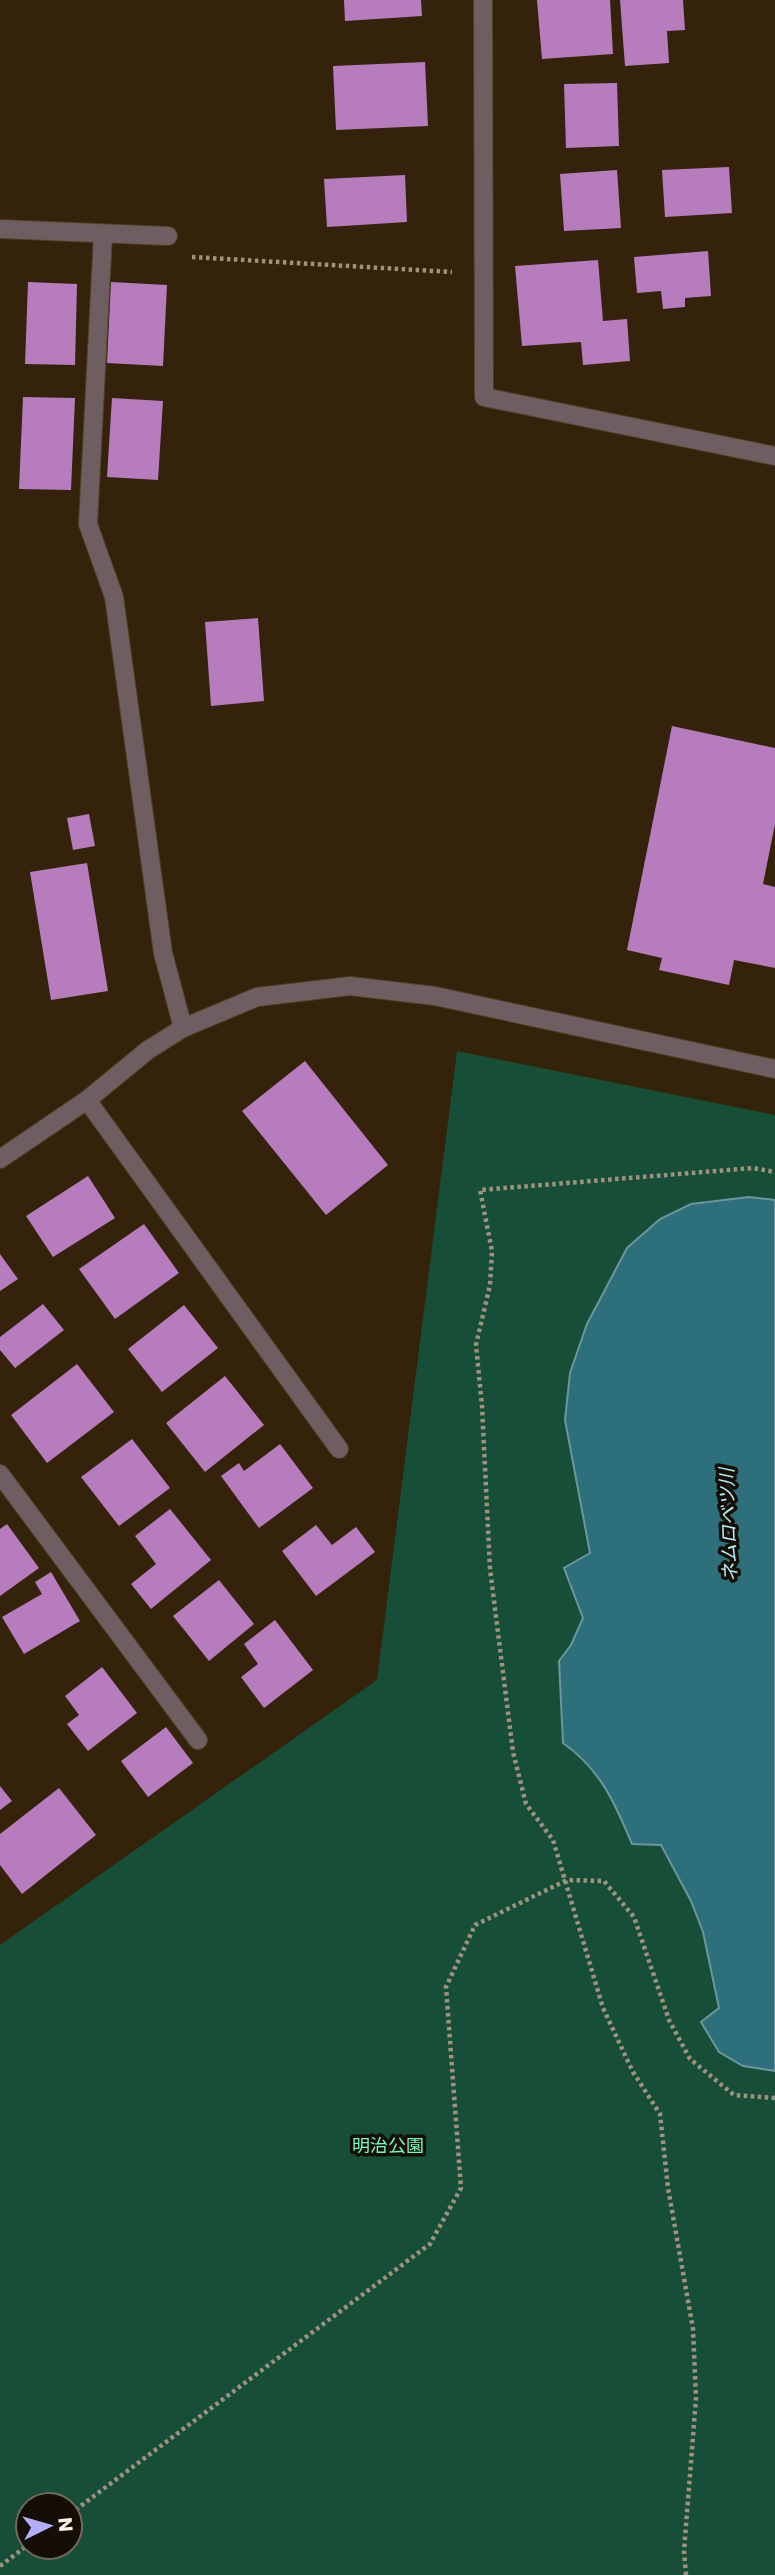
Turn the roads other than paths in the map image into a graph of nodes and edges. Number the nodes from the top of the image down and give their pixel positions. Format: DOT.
graph roads {
  1 [pos="483,0"];
  2 [pos="0,229"];
  3 [pos="103,235"];
  4 [pos="168,236"];
  5 [pos="775,456"];
  6 [pos="183,1028"];
  7 [pos="775,1069"];
  8 [pos="87,1100"];
  9 [pos="0,1158"];
  10 [pos="338,1449"];
  11 [pos="0,1474"];
  12 [pos="198,1741"];
  1 -- 5 [label="street"];
  2 -- 3 [label="street"];
  3 -- 4 [label="street"];
  3 -- 6 [label="street"];
  6 -- 7 [label="street"];
  6 -- 8 [label="street"];
  8 -- 9 [label="street"];
  8 -- 10 [label="street"];
  11 -- 12 [label="street"];
}
